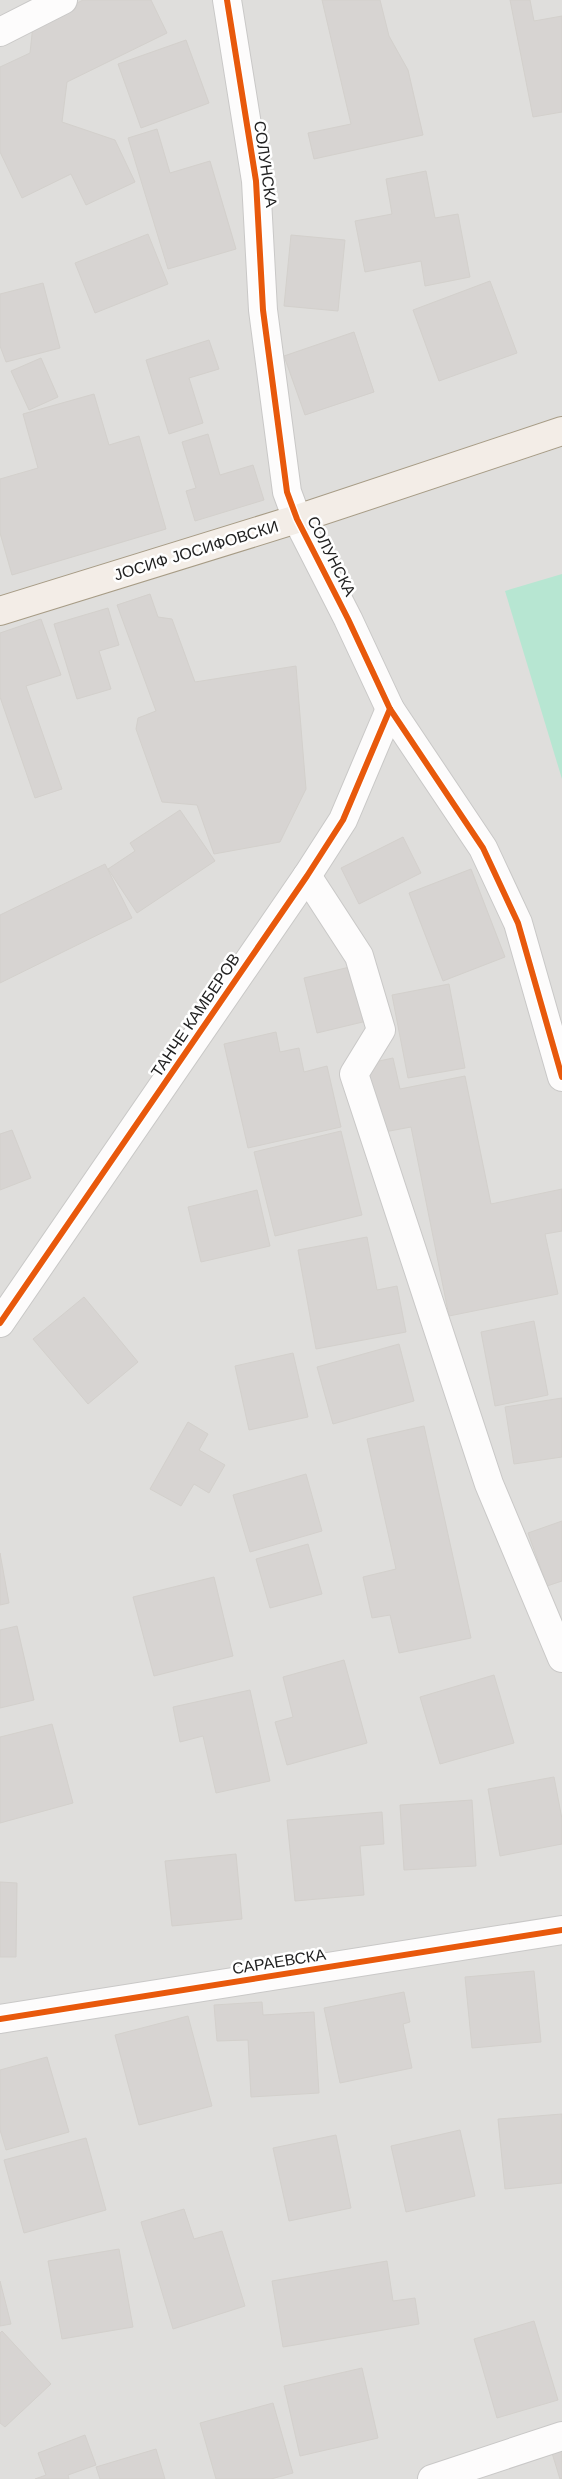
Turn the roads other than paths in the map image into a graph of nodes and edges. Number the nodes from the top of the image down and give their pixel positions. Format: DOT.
graph roads {
  1 [pos="63,0"];
  2 [pos="227,0"];
  3 [pos="0,32"];
  4 [pos="562,430"];
  5 [pos="297,519"];
  6 [pos="0,611"];
  7 [pos="390,709"];
  8 [pos="307,876"];
  9 [pos="562,1077"];
  10 [pos="0,1323"];
  11 [pos="562,1658"];
  12 [pos="562,1930"];
  13 [pos="0,2019"];
  14 [pos="562,2436"];
  15 [pos="432,2479"];
  1 -- 3 [label="street"];
  2 -- 5 [label="street, СОЛУНСКА"];
  4 -- 5 [label="main road, ЈОСИФ ЈОСИФОВСКИ"];
  5 -- 6 [label="main road, ЈОСИФ ЈОСИФОВСКИ"];
  5 -- 7 [label="street, СОЛУНСКА"];
  7 -- 8 [label="street, ТАНЧЕ КАМБЕРОВ"];
  7 -- 9 [label="street, СОЛУНСКА"];
  8 -- 10 [label="street, ТАНЧЕ КАМБЕРОВ"];
  8 -- 11 [label="street"];
  12 -- 13 [label="street, САРАЕВСКА"];
  14 -- 15 [label="street"];
}
